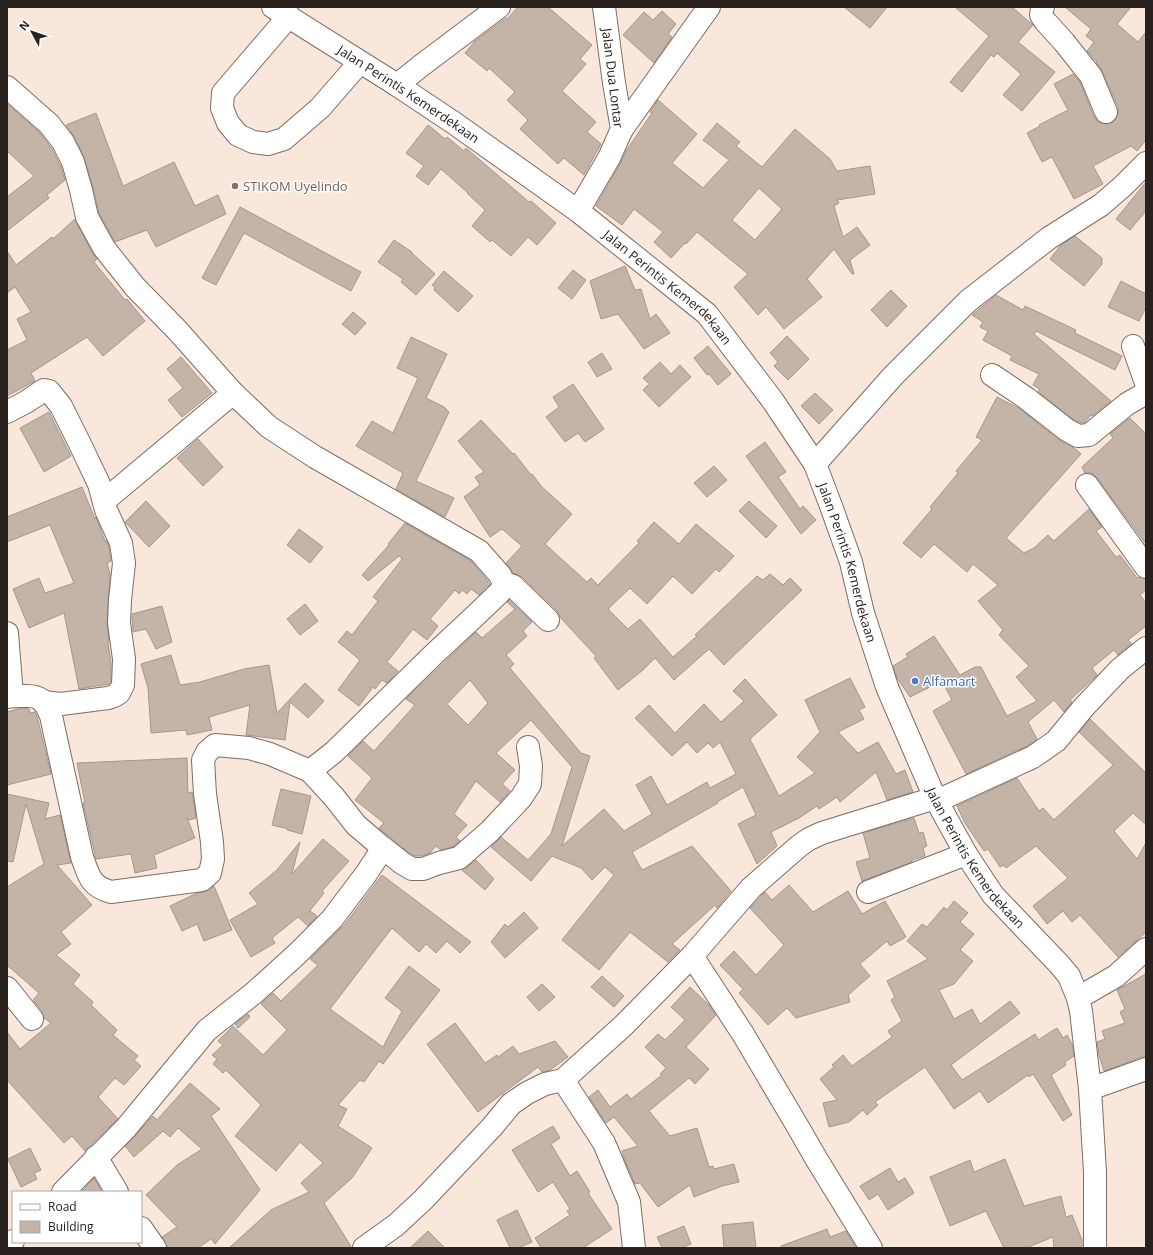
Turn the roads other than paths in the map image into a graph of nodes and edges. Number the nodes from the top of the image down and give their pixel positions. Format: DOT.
graph roads {
  1 [pos="499,7"];
  2 [pos="604,7"];
  3 [pos="709,7"];
  4 [pos="1043,7"];
  5 [pos="281,12"];
  6 [pos="360,62"];
  7 [pos="397,85"];
  8 [pos="7,87"];
  9 [pos="1106,112"];
  10 [pos="622,129"];
  11 [pos="1146,163"];
  12 [pos="578,211"];
  13 [pos="1133,346"];
  14 [pos="992,375"];
  15 [pos="1146,383"];
  16 [pos="233,393"];
  17 [pos="1146,393"];
  18 [pos="7,412"];
  19 [pos="815,464"];
  20 [pos="1088,485"];
  21 [pos="104,501"];
  22 [pos="1146,567"];
  23 [pos="504,583"];
  24 [pos="548,620"];
  25 [pos="7,634"];
  26 [pos="1146,648"];
  27 [pos="10,697"];
  28 [pos="43,702"];
  29 [pos="528,747"];
  30 [pos="310,771"];
  31 [pos="936,799"];
  32 [pos="383,848"];
  33 [pos="966,854"];
  34 [pos="868,892"];
  35 [pos="1146,949"];
  36 [pos="692,956"];
  37 [pos="1078,998"];
  38 [pos="1146,1069"];
  39 [pos="563,1080"];
  40 [pos="1090,1089"];
  41 [pos="96,1157"];
  42 [pos="64,1191"];
  43 [pos="116,1191"];
  44 [pos="142,1229"];
  45 [pos="155,1248"];
  46 [pos="364,1248"];
  47 [pos="634,1248"];
  48 [pos="871,1248"];
  49 [pos="1095,1248"];
  1 -- 7 [label="street"];
  2 -- 10 [label="street, Jalan Dua Lontar"];
  3 -- 10 [label="street"];
  4 -- 9 [label="street"];
  5 -- 6 [label="street, Jalan Perintis Kemerdekaan"];
  5 -- 6 [label="street"];
  6 -- 7 [label="street, Jalan Perintis Kemerdekaan"];
  7 -- 12 [label="street, Jalan Perintis Kemerdekaan"];
  8 -- 16 [label="street"];
  10 -- 12 [label="street, Jalan Dua Lontar"];
  11 -- 19 [label="street"];
  12 -- 19 [label="street, Jalan Perintis Kemerdekaan"];
  13 -- 15 [label="street"];
  14 -- 17 [label="street"];
  16 -- 21 [label="street"];
  16 -- 23 [label="street"];
  18 -- 21 [label="street"];
  19 -- 31 [label="street, Jalan Perintis Kemerdekaan"];
  20 -- 22 [label="street"];
  21 -- 28 [label="street"];
  23 -- 24 [label="street"];
  23 -- 30 [label="street"];
  25 -- 27 [label="street"];
  26 -- 31 [label="street"];
  27 -- 28 [label="street"];
  28 -- 30 [label="street"];
  29 -- 32 [label="street"];
  30 -- 32 [label="street"];
  31 -- 33 [label="street, Jalan Perintis Kemerdekaan"];
  31 -- 36 [label="street"];
  32 -- 41 [label="street"];
  33 -- 34 [label="street"];
  33 -- 37 [label="street, Jalan Perintis Kemerdekaan"];
  35 -- 37 [label="street"];
  36 -- 39 [label="street"];
  36 -- 48 [label="street"];
  37 -- 40 [label="street, Jalan Perintis Kemerdekaan"];
  38 -- 40 [label="street"];
  39 -- 46 [label="street"];
  39 -- 47 [label="street"];
  40 -- 49 [label="street, Jalan Perintis Kemerdekaan"];
  41 -- 42 [label="street"];
  41 -- 43 [label="street"];
  44 -- 45 [label="street"];
}
